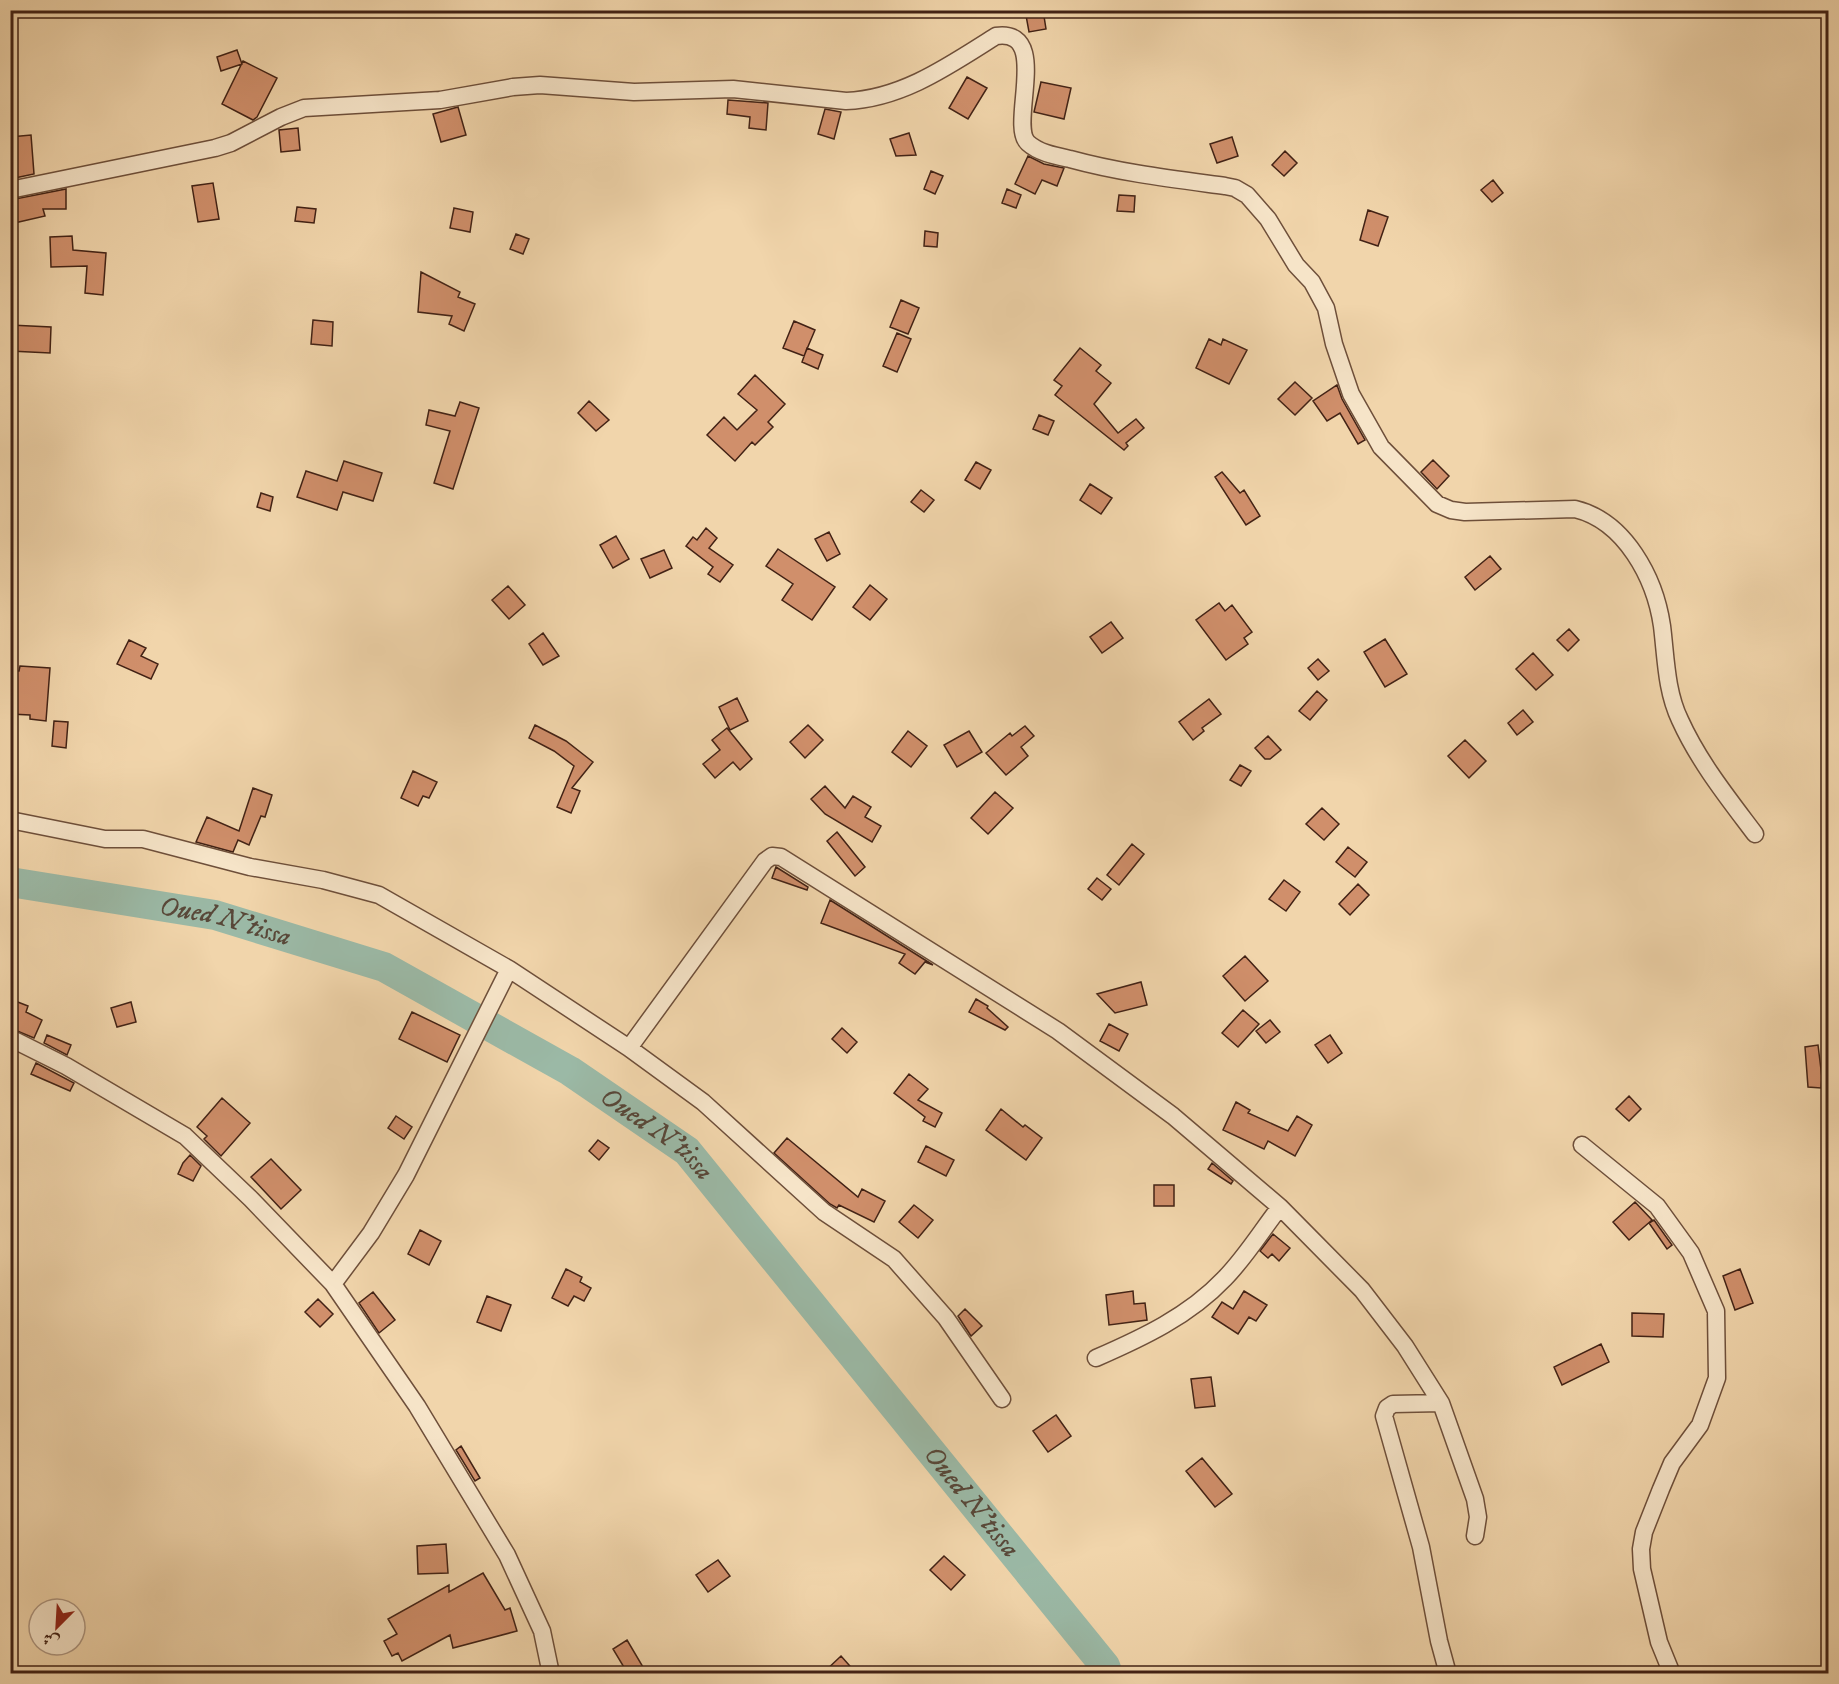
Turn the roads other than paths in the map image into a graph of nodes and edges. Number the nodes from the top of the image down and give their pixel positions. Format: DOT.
graph roads {
  1 [pos="10,190"];
  2 [pos="10,820"];
  3 [pos="1755,834"];
  4 [pos="509,969"];
  5 [pos="10,1038"];
  6 [pos="629,1048"];
  7 [pos="1582,1145"];
  8 [pos="1280,1206"];
  9 [pos="333,1284"];
  10 [pos="1096,1358"];
  11 [pos="1002,1399"];
  12 [pos="1441,1403"];
  13 [pos="1474,1536"];
  14 [pos="551,1674"];
  15 [pos="1448,1674"];
  16 [pos="1672,1674"];
  1 -- 3 [label="street"];
  2 -- 4 [label="street"];
  4 -- 6 [label="street"];
  4 -- 9 [label="street"];
  5 -- 9 [label="street"];
  6 -- 8 [label="street"];
  6 -- 11 [label="street"];
  7 -- 16 [label="street"];
  8 -- 10 [label="street"];
  8 -- 12 [label="street"];
  9 -- 14 [label="street"];
  12 -- 13 [label="street"];
  12 -- 15 [label="street"];
}
